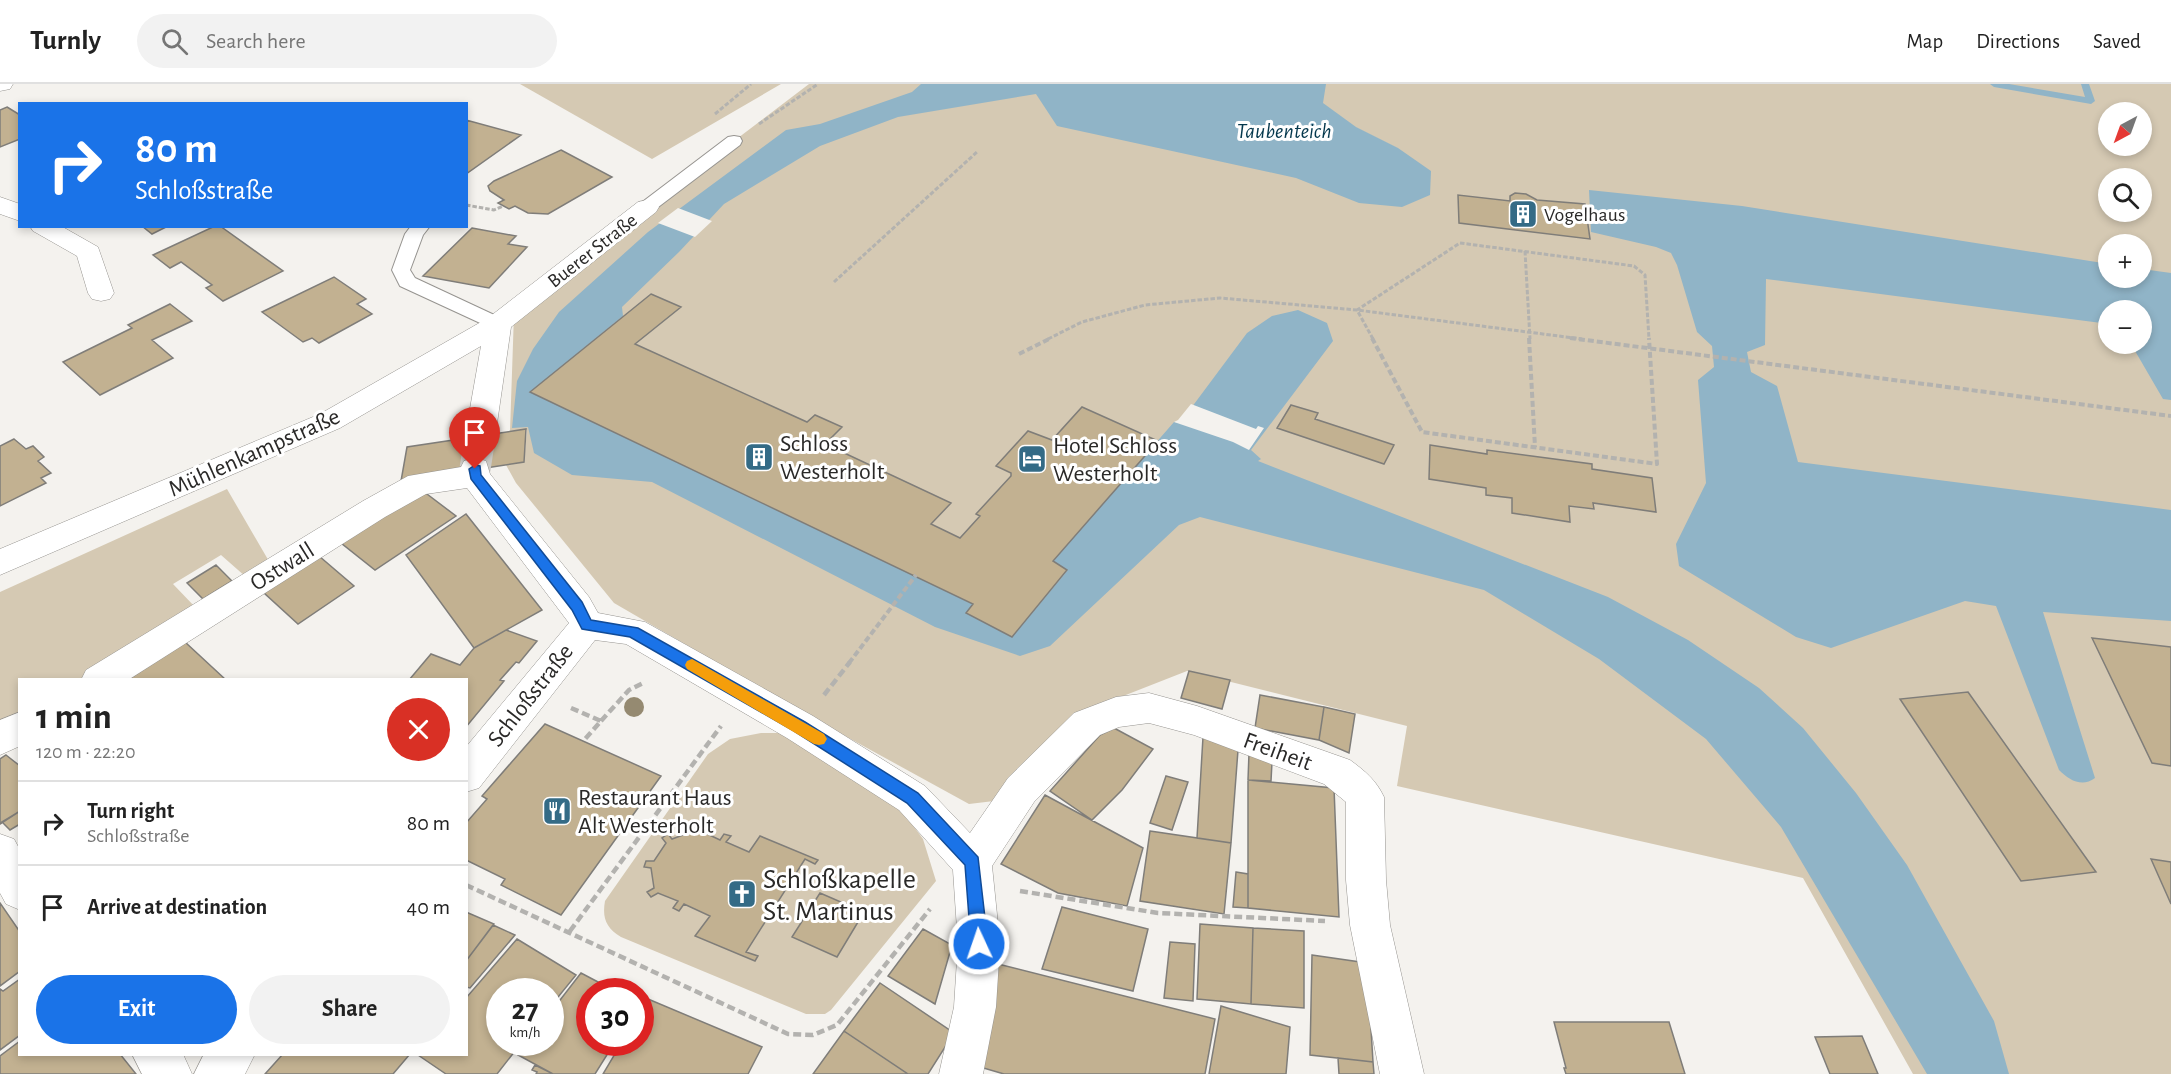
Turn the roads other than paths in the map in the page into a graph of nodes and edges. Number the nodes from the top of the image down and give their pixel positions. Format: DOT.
graph roads {
  1 [pos="734,141"];
  2 [pos="0,204"];
  3 [pos="647,207"];
  4 [pos="18,213"];
  5 [pos="46,228"];
  6 [pos="419,228"];
  7 [pos="100,293"];
  8 [pos="498,324"];
  9 [pos="480,436"];
  10 [pos="475,472"];
  11 [pos="0,563"];
  12 [pos="587,625"];
  13 [pos="101,678"];
  14 [pos="18,728"];
  15 [pos="0,739"];
  16 [pos="468,773"];
  17 [pos="0,852"];
  18 [pos="974,873"];
  19 [pos="18,887"];
  20 [pos="156,1056"];
  21 [pos="231,1056"];
  22 [pos="170,1074"];
  23 [pos="216,1074"];
  24 [pos="961,1074"];
  25 [pos="1402,1074"];
  1 -- 3 [label="lane, Buerer Straße"];
  2 -- 4 [label="street"];
  3 -- 8 [label="street, Buerer Straße"];
  5 -- 7 [label="street"];
  6 -- 8 [label="lane"];
  8 -- 9 [label="street"];
  8 -- 11 [label="street, Mühlenkampstraße"];
  10 -- 12 [label="street, Schloßstraße"];
  10 -- 13 [label="street, Ostwall"];
  12 -- 16 [label="street, Schloßstraße"];
  12 -- 18 [label="street"];
  14 -- 15 [label="street"];
  17 -- 19 [label="street"];
  18 -- 24 [label="street"];
  18 -- 25 [label="street, Freiheit"];
  20 -- 22 [label="street"];
  21 -- 23 [label="street"];
}
